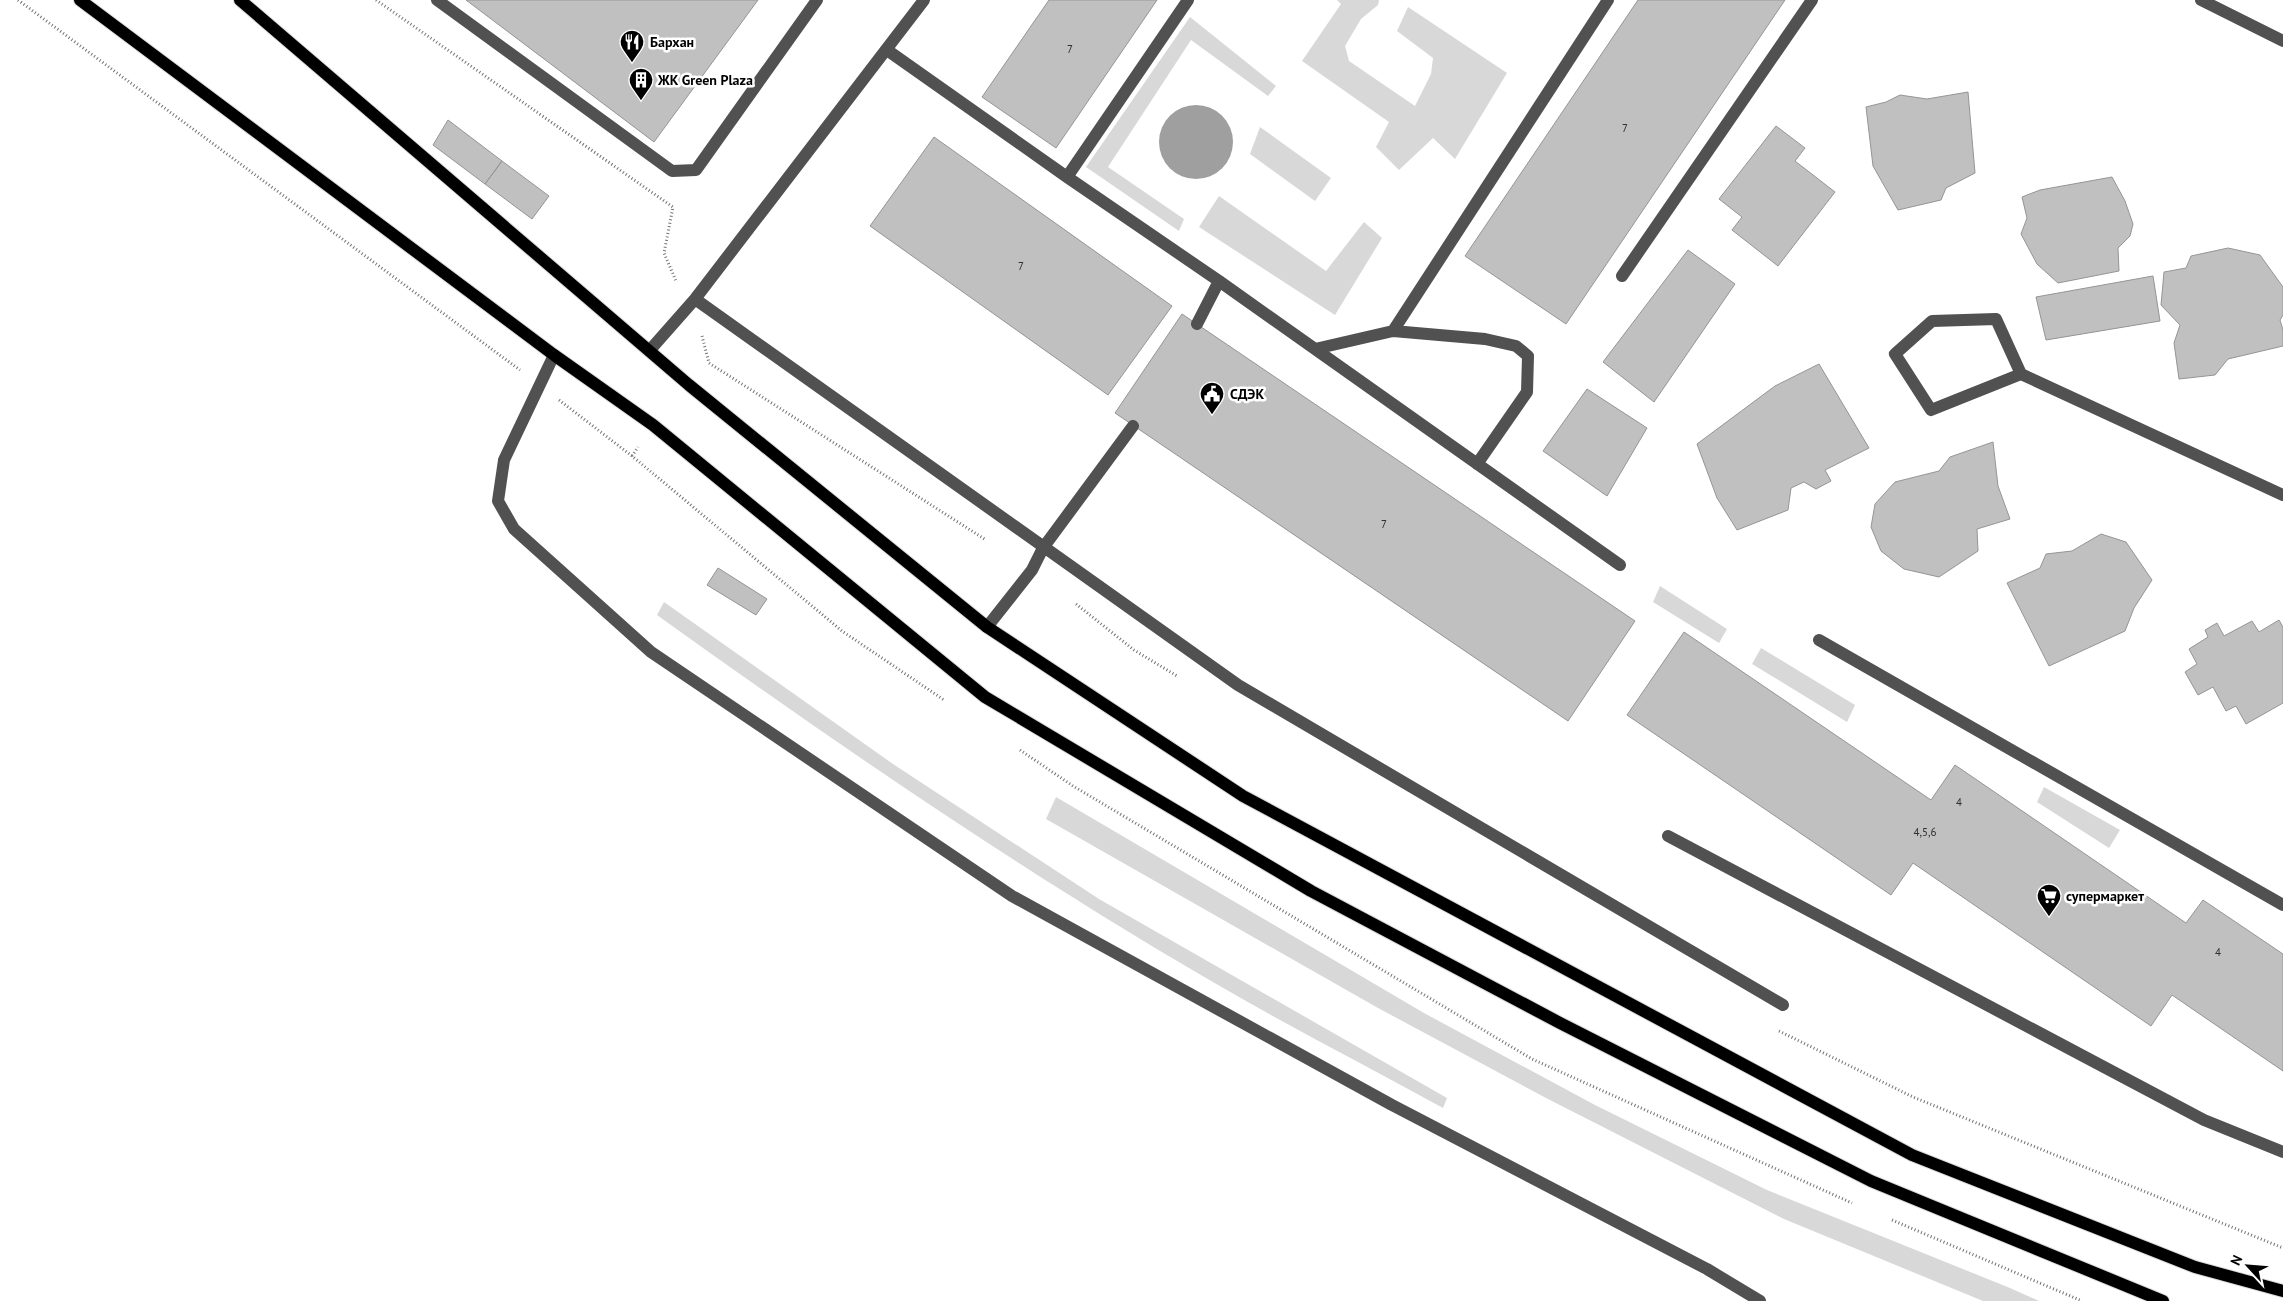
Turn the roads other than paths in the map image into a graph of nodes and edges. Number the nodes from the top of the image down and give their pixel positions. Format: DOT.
graph roads {
  1 [pos="80,0"];
  2 [pos="240,0"];
  3 [pos="437,0"];
  4 [pos="817,0"];
  5 [pos="924,0"];
  6 [pos="1188,0"];
  7 [pos="1608,0"];
  8 [pos="1812,0"];
  9 [pos="2201,0"];
  10 [pos="2283,41"];
  11 [pos="887,50"];
  12 [pos="1067,177"];
  13 [pos="1622,276"];
  14 [pos="1220,281"];
  15 [pos="695,299"];
  16 [pos="1197,324"];
  17 [pos="1393,331"];
  18 [pos="1315,349"];
  19 [pos="650,350"];
  20 [pos="554,355"];
  21 [pos="2021,374"];
  22 [pos="1134,426"];
  23 [pos="1477,464"];
  24 [pos="2283,495"];
  25 [pos="1043,548"];
  26 [pos="1620,565"];
  27 [pos="987,627"];
  28 [pos="1819,640"];
  29 [pos="1668,836"];
  30 [pos="2283,905"];
  31 [pos="1783,1005"];
  32 [pos="2283,1152"];
  33 [pos="2283,1291"];
  34 [pos="1760,1301"];
  35 [pos="2163,1301"];
  1 -- 20 [label="main road"];
  2 -- 19 [label="main road"];
  3 -- 4 [label="street"];
  5 -- 11 [label="street"];
  6 -- 12 [label="street"];
  7 -- 17 [label="street"];
  8 -- 13 [label="street"];
  9 -- 10 [label="street"];
  11 -- 12 [label="street"];
  11 -- 15 [label="street"];
  12 -- 14 [label="street"];
  14 -- 16 [label="street"];
  14 -- 18 [label="street"];
  15 -- 19 [label="street"];
  15 -- 25 [label="street"];
  17 -- 18 [label="street"];
  17 -- 23 [label="street"];
  18 -- 23 [label="street"];
  19 -- 27 [label="main road"];
  20 -- 34 [label="street"];
  20 -- 35 [label="main road"];
  21 -- 21 [label="street"];
  21 -- 24 [label="street"];
  22 -- 25 [label="street"];
  23 -- 26 [label="street"];
  25 -- 27 [label="street"];
  25 -- 31 [label="street"];
  27 -- 33 [label="main road"];
  28 -- 30 [label="street"];
  29 -- 32 [label="street"];
}
